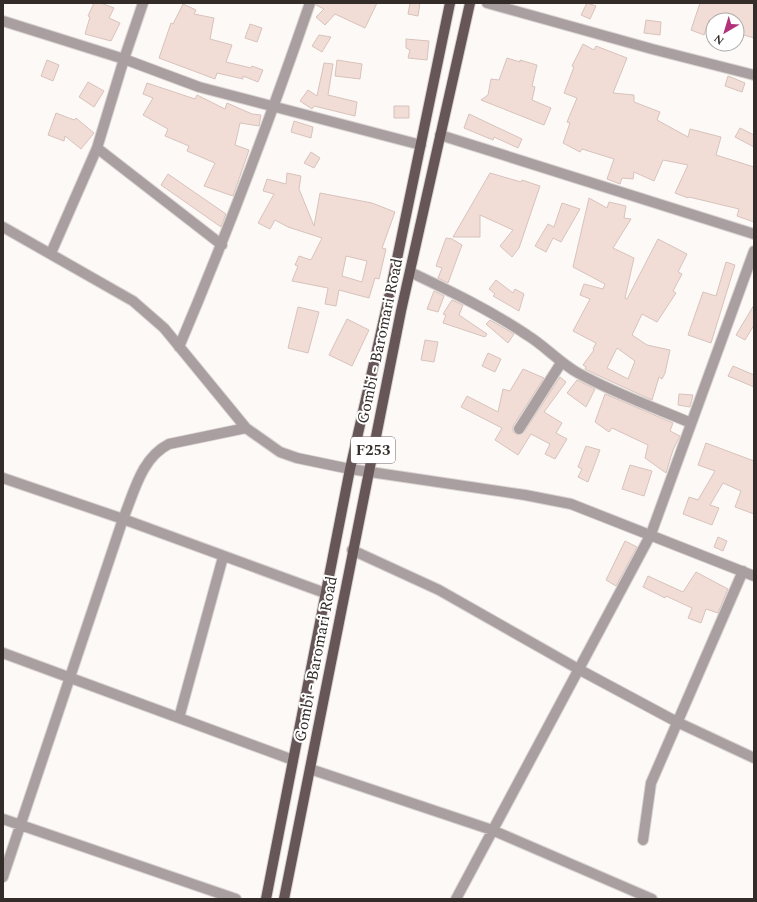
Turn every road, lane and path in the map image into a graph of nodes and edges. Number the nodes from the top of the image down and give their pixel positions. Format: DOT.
graph roads {
  1 [pos="143,3"];
  2 [pos="310,3"];
  3 [pos="450,3"];
  4 [pos="470,3"];
  5 [pos="487,3"];
  6 [pos="3,21"];
  7 [pos="124,59"];
  8 [pos="754,74"];
  9 [pos="274,107"];
  10 [pos="440,135"];
  11 [pos="421,145"];
  12 [pos="97,148"];
  13 [pos="3,227"];
  14 [pos="754,234"];
  15 [pos="222,245"];
  16 [pos="754,251"];
  17 [pos="51,253"];
  18 [pos="410,272"];
  19 [pos="179,347"];
  20 [pos="561,363"];
  21 [pos="691,423"];
  22 [pos="246,428"];
  23 [pos="520,429"];
  24 [pos="350,469"];
  25 [pos="369,472"];
  26 [pos="3,478"];
  27 [pos="123,519"];
  28 [pos="651,534"];
  29 [pos="352,550"];
  30 [pos="224,557"];
  31 [pos="743,571"];
  32 [pos="754,576"];
  33 [pos="325,594"];
  34 [pos="3,653"];
  35 [pos="580,670"];
  36 [pos="69,677"];
  37 [pos="179,718"];
  38 [pos="677,722"];
  39 [pos="754,758"];
  40 [pos="293,760"];
  41 [pos="310,769"];
  42 [pos="3,819"];
  43 [pos="20,825"];
  44 [pos="492,830"];
  45 [pos="643,840"];
  46 [pos="3,877"];
  47 [pos="236,899"];
  48 [pos="266,899"];
  49 [pos="284,899"];
  50 [pos="456,899"];
  51 [pos="652,899"];
  1 -- 7 [label="street"];
  2 -- 9 [label="street"];
  3 -- 11 [label="main road, Gombi - Baromari Road / F253"];
  4 -- 10 [label="main road, Gombi - Baromari Road / F253"];
  5 -- 8 [label="street"];
  6 -- 7 [label="street"];
  7 -- 9 [label="street"];
  7 -- 12 [label="street"];
  9 -- 11 [label="street"];
  9 -- 15 [label="street"];
  10 -- 14 [label="street"];
  10 -- 18 [label="main road, Gombi - Baromari Road / F253"];
  11 -- 24 [label="main road, Gombi - Baromari Road / F253"];
  12 -- 15 [label="street"];
  12 -- 17 [label="street"];
  13 -- 17 [label="street"];
  15 -- 19 [label="street"];
  16 -- 21 [label="street"];
  17 -- 19 [label="street"];
  18 -- 20 [label="street"];
  18 -- 25 [label="main road, Gombi - Baromari Road / F253"];
  19 -- 22 [label="street"];
  20 -- 21 [label="street"];
  20 -- 23 [label="street"];
  21 -- 28 [label="street"];
  22 -- 24 [label="street"];
  22 -- 27 [label="street"];
  24 -- 25 [label="street"];
  24 -- 33 [label="main road, Gombi - Baromari Road / F253"];
  25 -- 28 [label="street"];
  25 -- 29 [label="main road, Gombi - Baromari Road / F253"];
  26 -- 27 [label="street"];
  27 -- 30 [label="street"];
  27 -- 36 [label="street"];
  28 -- 31 [label="street"];
  28 -- 35 [label="street"];
  29 -- 35 [label="street"];
  29 -- 41 [label="main road, Gombi - Baromari Road / F253"];
  30 -- 33 [label="street"];
  30 -- 37 [label="street"];
  31 -- 32 [label="street"];
  31 -- 38 [label="street"];
  33 -- 40 [label="main road, Gombi - Baromari Road / F253"];
  34 -- 36 [label="street"];
  35 -- 38 [label="street"];
  35 -- 44 [label="street"];
  36 -- 37 [label="street"];
  36 -- 43 [label="street"];
  37 -- 40 [label="street"];
  38 -- 39 [label="street"];
  38 -- 45 [label="street"];
  40 -- 48 [label="main road, Gombi - Baromari Road / F253"];
  41 -- 44 [label="street"];
  41 -- 49 [label="main road, Gombi - Baromari Road / F253"];
  42 -- 43 [label="street"];
  43 -- 46 [label="street"];
  43 -- 47 [label="street"];
  44 -- 50 [label="street"];
  44 -- 51 [label="street"];
}
